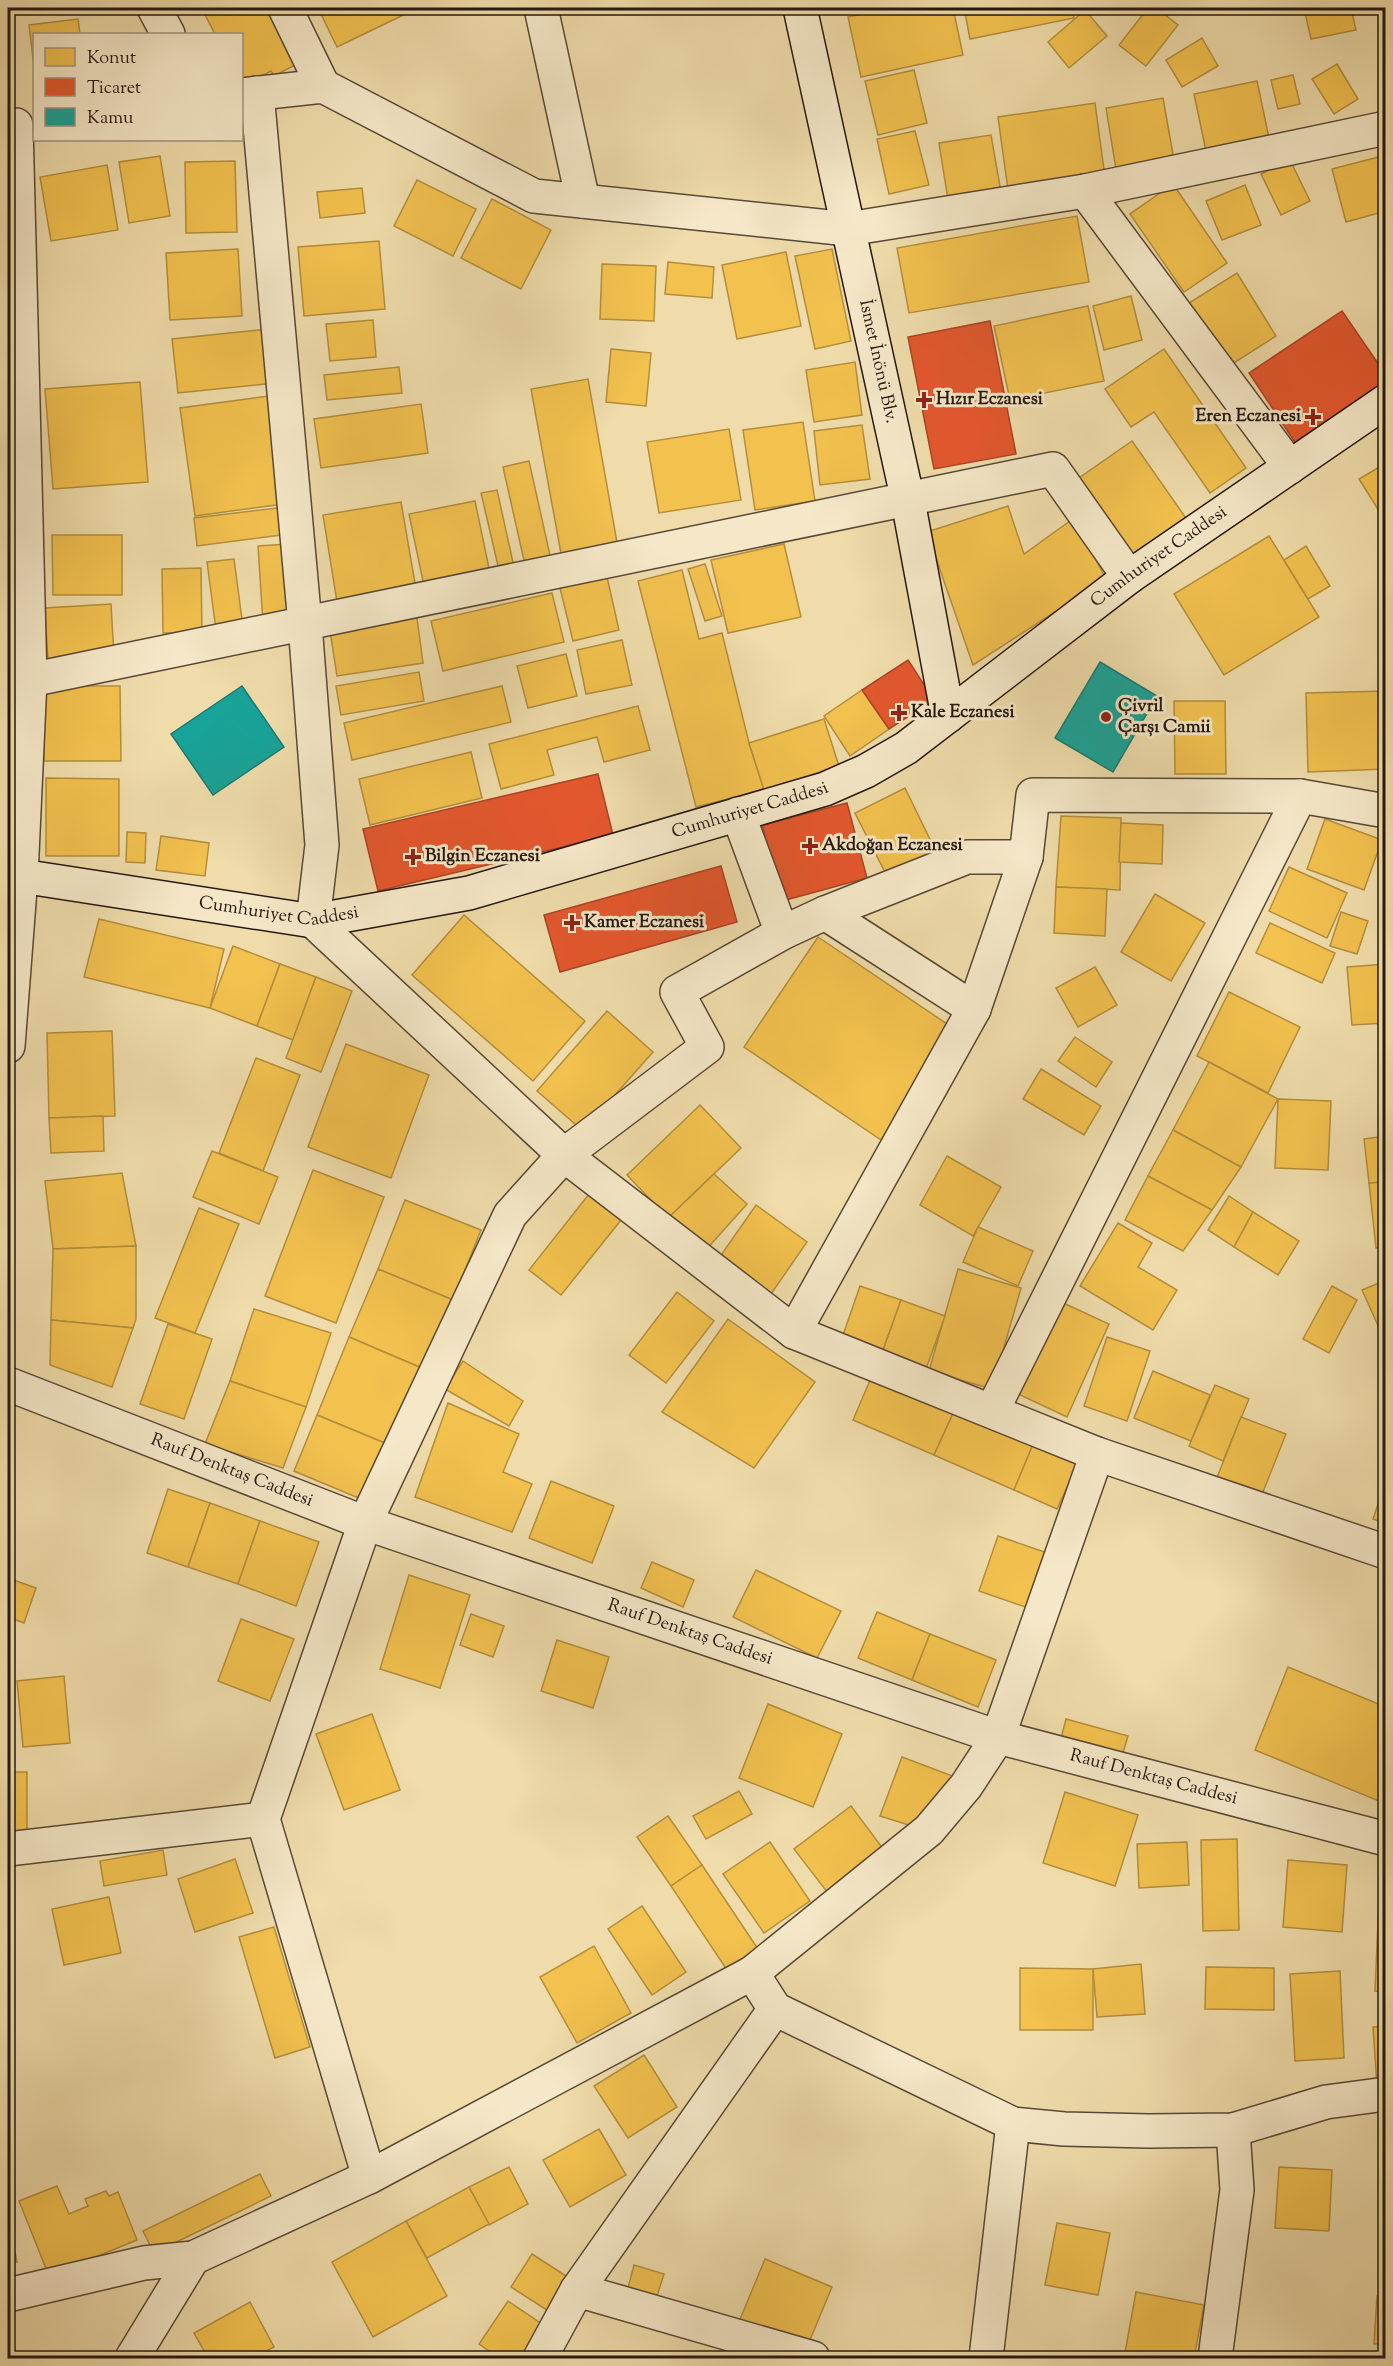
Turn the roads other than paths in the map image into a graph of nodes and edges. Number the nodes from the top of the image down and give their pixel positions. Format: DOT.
graph roads {
  1 [pos="154,8"];
  2 [pos="285,8"];
  3 [pos="541,8"];
  4 [pos="800,8"];
  5 [pos="167,33"];
  6 [pos="323,86"];
  7 [pos="249,94"];
  8 [pos="19,125"];
  9 [pos="1386,128"];
  10 [pos="1085,191"];
  11 [pos="583,201"];
  12 [pos="848,229"];
  13 [pos="1386,401"];
  14 [pos="1290,467"];
  15 [pos="908,501"];
  16 [pos="1129,577"];
  17 [pos="305,624"];
  18 [pos="19,680"];
  19 [pos="948,716"];
  20 [pos="1300,796"];
  21 [pos="1386,811"];
  22 [pos="738,814"];
  23 [pos="1026,857"];
  24 [pos="14,875"];
  25 [pos="825,913"];
  26 [pos="313,921"];
  27 [pos="782,933"];
  28 [pos="974,1009"];
  29 [pos="8,1046"];
  30 [pos="564,1155"];
  31 [pos="794,1332"];
  32 [pos="8,1384"];
  33 [pos="992,1412"];
  34 [pos="1097,1454"];
  35 [pos="365,1523"];
  36 [pos="1386,1552"];
  37 [pos="998,1737"];
  38 [pos="263,1819"];
  39 [pos="1386,1839"];
  40 [pos="8,1849"];
  41 [pos="752,1973"];
  42 [pos="775,2009"];
  43 [pos="1386,2094"];
  44 [pos="1013,2124"];
  45 [pos="1233,2130"];
  46 [pos="369,2177"];
  47 [pos="193,2258"];
  48 [pos="577,2290"];
  49 [pos="8,2295"];
  50 [pos="132,2358"];
  51 [pos="540,2358"];
  52 [pos="813,2358"];
  53 [pos="986,2358"];
  54 [pos="1215,2358"];
  1 -- 5 [label="street"];
  2 -- 6 [label="street"];
  3 -- 11 [label="street"];
  4 -- 12 [label="street, İsmet İnönü Blv."];
  6 -- 7 [label="street"];
  6 -- 11 [label="street"];
  7 -- 17 [label="street"];
  8 -- 18 [label="street"];
  9 -- 10 [label="street"];
  10 -- 12 [label="street"];
  10 -- 14 [label="street"];
  11 -- 12 [label="street"];
  12 -- 15 [label="street, İsmet İnönü Blv."];
  13 -- 14 [label="street, Cumhuriyet Caddesi"];
  14 -- 16 [label="street, Cumhuriyet Caddesi"];
  15 -- 16 [label="street"];
  15 -- 17 [label="street"];
  15 -- 19 [label="street, İsmet İnönü Blv."];
  16 -- 19 [label="street, Cumhuriyet Caddesi"];
  17 -- 18 [label="street"];
  17 -- 26 [label="street"];
  18 -- 24 [label="street"];
  19 -- 22 [label="street, Cumhuriyet Caddesi"];
  20 -- 21 [label="street"];
  20 -- 23 [label="street"];
  20 -- 33 [label="street"];
  22 -- 26 [label="street, Cumhuriyet Caddesi"];
  22 -- 27 [label="street"];
  23 -- 25 [label="street"];
  23 -- 28 [label="street"];
  24 -- 26 [label="street, Cumhuriyet Caddesi"];
  24 -- 29 [label="street"];
  25 -- 27 [label="street"];
  25 -- 28 [label="street"];
  26 -- 30 [label="street"];
  27 -- 30 [label="street"];
  28 -- 31 [label="street"];
  30 -- 31 [label="street"];
  30 -- 35 [label="street"];
  31 -- 33 [label="street"];
  32 -- 35 [label="street, Rauf Denktaş Caddesi"];
  33 -- 34 [label="street"];
  34 -- 36 [label="street"];
  34 -- 37 [label="street"];
  35 -- 37 [label="street, Rauf Denktaş Caddesi"];
  35 -- 38 [label="street"];
  37 -- 39 [label="street, Rauf Denktaş Caddesi"];
  37 -- 41 [label="street"];
  38 -- 40 [label="street"];
  38 -- 46 [label="street"];
  41 -- 42 [label="street"];
  41 -- 46 [label="street"];
  42 -- 44 [label="street"];
  42 -- 48 [label="street"];
  43 -- 45 [label="street"];
  44 -- 45 [label="street"];
  44 -- 53 [label="street"];
  45 -- 54 [label="street"];
  46 -- 47 [label="street"];
  47 -- 49 [label="street"];
  47 -- 50 [label="street"];
  48 -- 51 [label="street"];
  48 -- 52 [label="street"];
}
